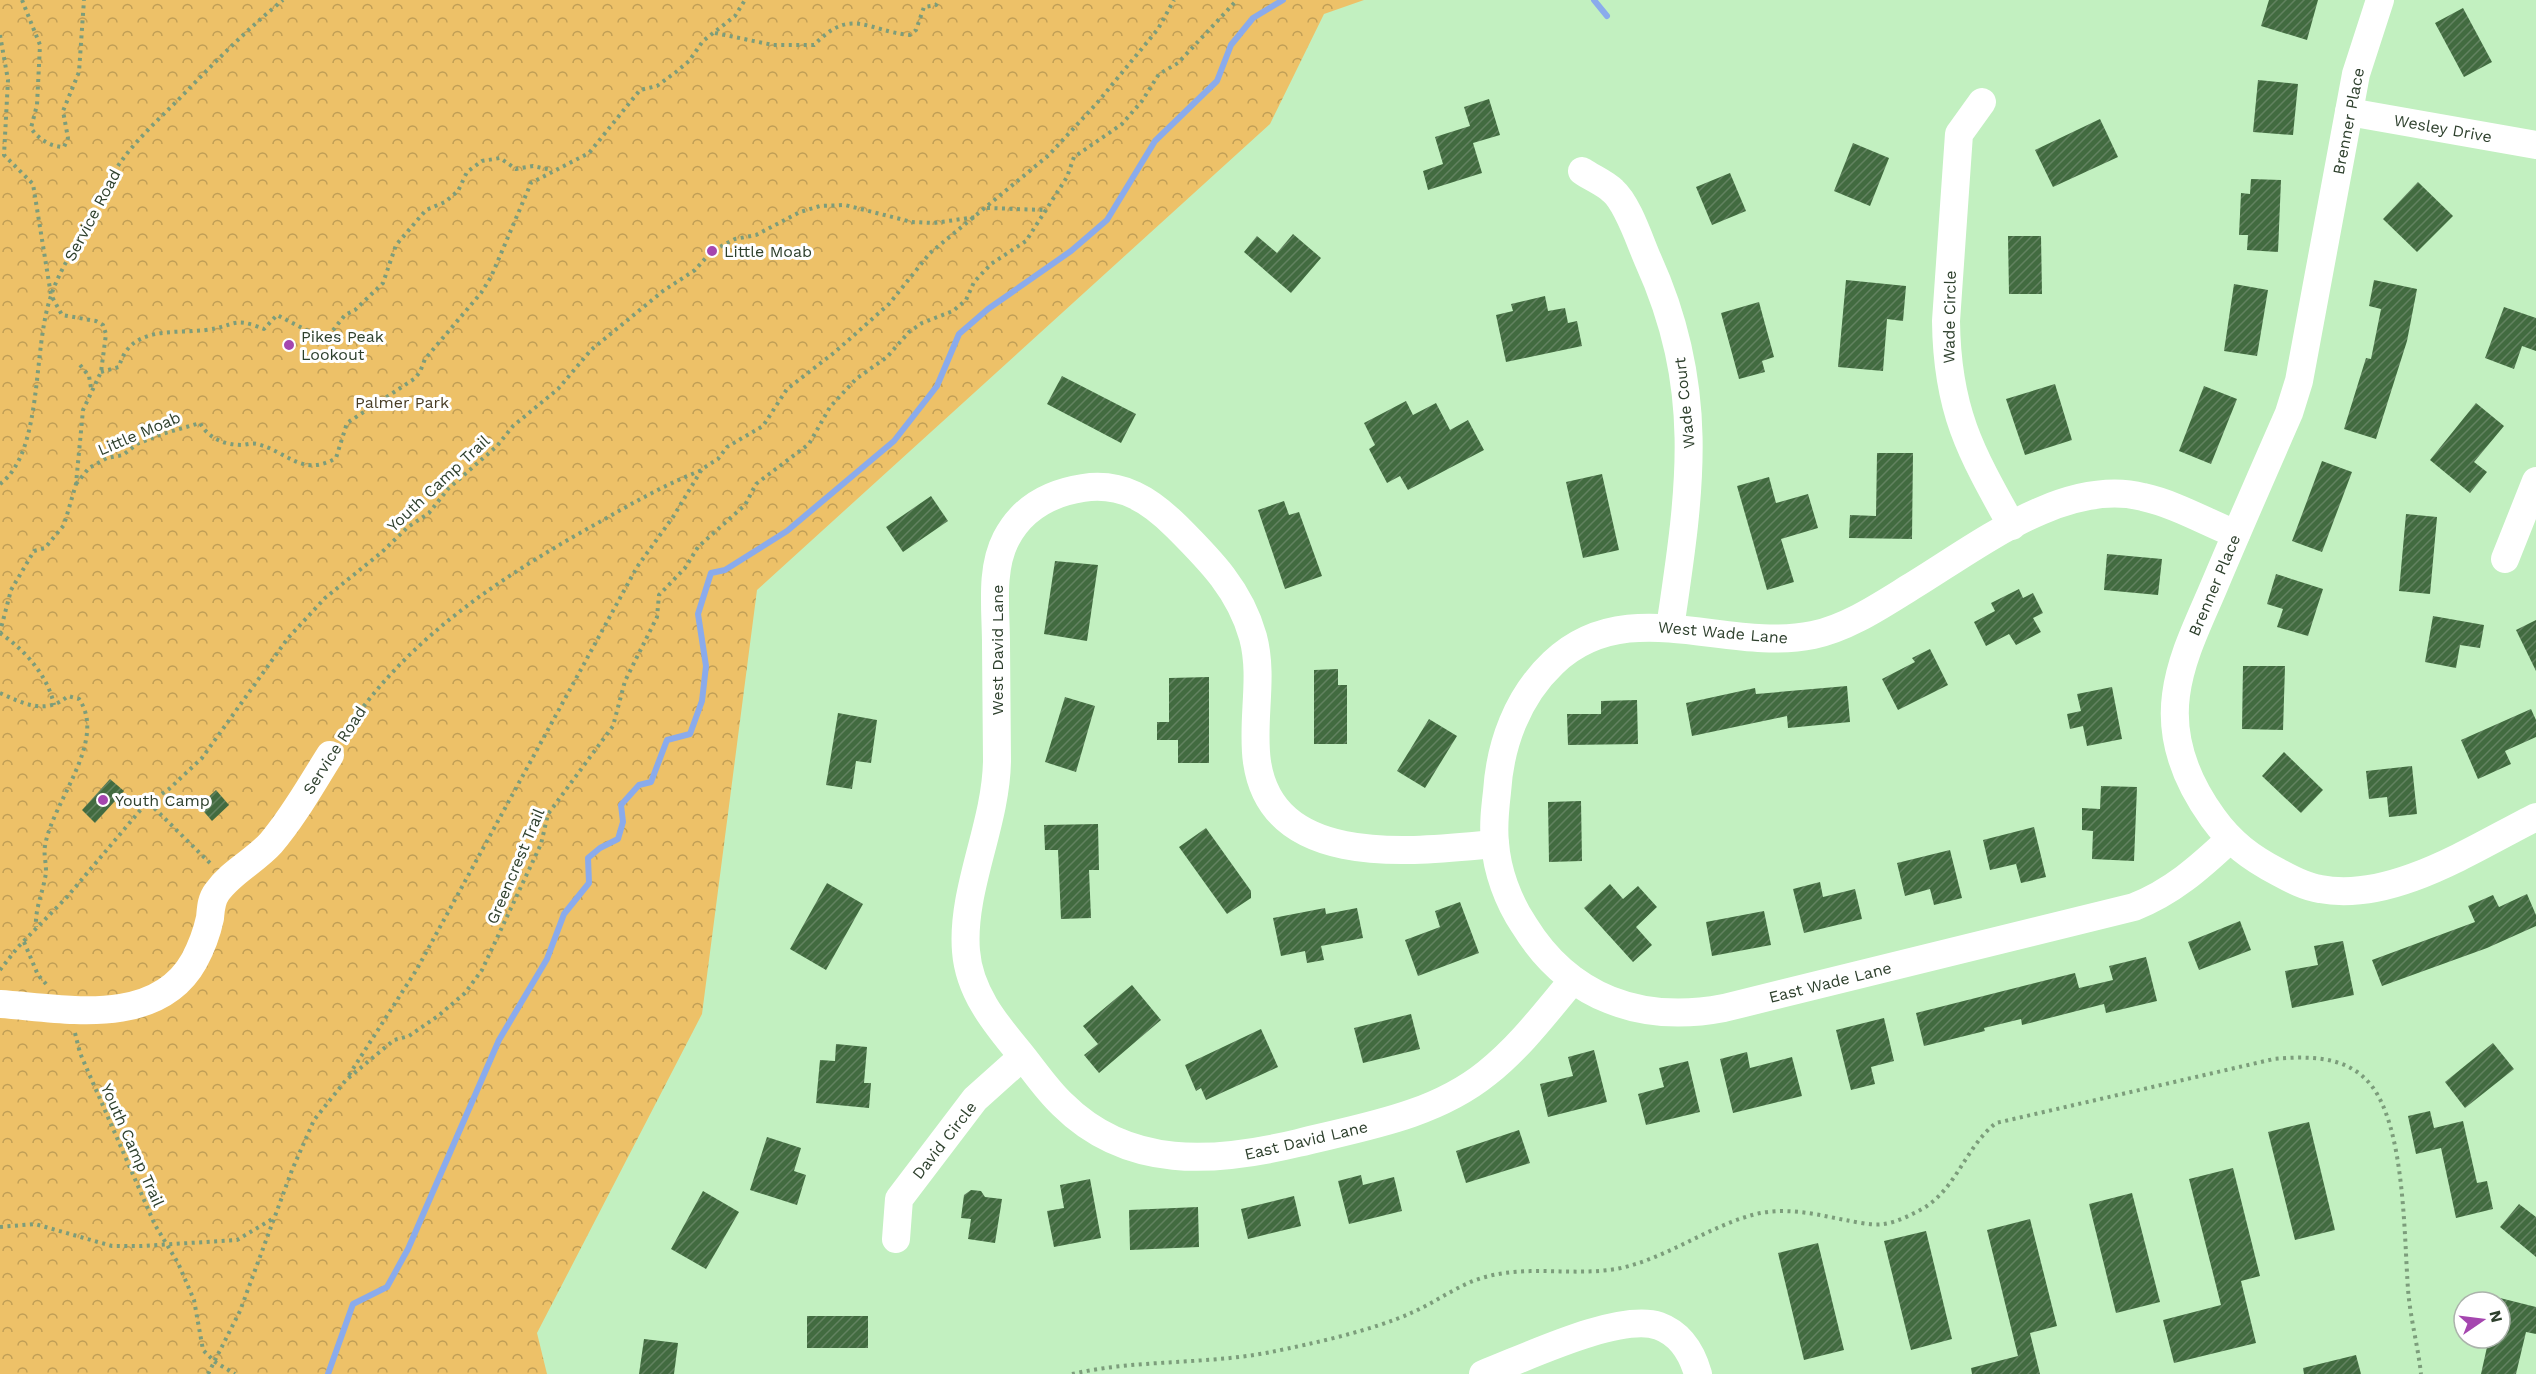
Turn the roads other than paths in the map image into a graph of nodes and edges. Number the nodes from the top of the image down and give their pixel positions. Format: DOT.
graph roads {
  1 [pos="2380,0"];
  2 [pos="1982,102"];
  3 [pos="2349,112"];
  4 [pos="2536,145"];
  5 [pos="1582,171"];
  6 [pos="2536,481"];
  7 [pos="2012,526"];
  8 [pos="2236,534"];
  9 [pos="2505,559"];
  10 [pos="1670,628"];
  11 [pos="330,755"];
  12 [pos="2536,817"];
  13 [pos="2229,840"];
  14 [pos="1495,844"];
  15 [pos="1573,980"];
  16 [pos="0,1004"];
  17 [pos="1022,1057"];
  18 [pos="896,1239"];
  19 [pos="1483,1374"];
  20 [pos="1698,1374"];
  1 -- 3 [label="street, Brenner Place"];
  2 -- 7 [label="street, Wade Circle"];
  3 -- 4 [label="street, Wesley Drive"];
  3 -- 8 [label="street, Brenner Place"];
  5 -- 10 [label="street, Wade Court"];
  6 -- 9 [label="street"];
  7 -- 8 [label="street, West Wade Lane"];
  7 -- 10 [label="street, West Wade Lane"];
  8 -- 13 [label="street, Brenner Place"];
  10 -- 14 [label="street, West Wade Lane"];
  11 -- 16 [label="street, Service Road"];
  12 -- 13 [label="street, Brenner Place"];
  13 -- 15 [label="street, East Wade Lane"];
  14 -- 15 [label="street, East Wade Lane"];
  14 -- 17 [label="street, West David Lane"];
  15 -- 17 [label="street, East David Lane"];
  17 -- 18 [label="street, David Circle"];
  19 -- 20 [label="street"];
}
